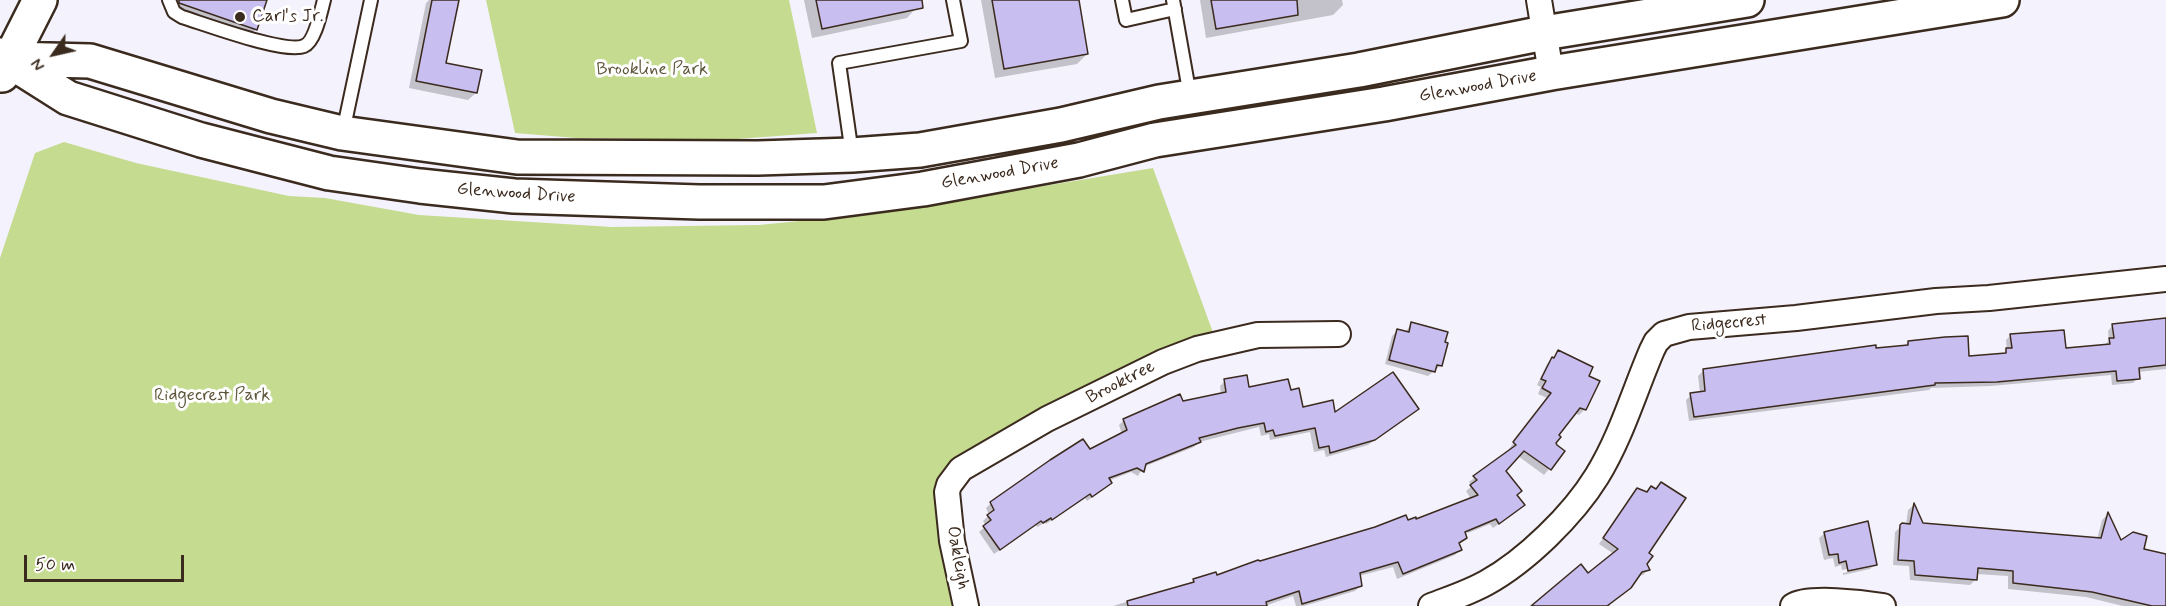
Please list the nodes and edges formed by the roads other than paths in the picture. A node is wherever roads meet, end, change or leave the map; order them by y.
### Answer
1 (40, 0) edge
2 (169, 0) edge
3 (324, 0) edge
4 (371, 0) edge
5 (953, 0) edge
6 (1122, 0) edge
7 (1539, 0) edge
8 (1746, 0) edge
9 (2002, 0) edge
10 (1174, 5) edge
11 (1544, 33) junction
12 (3, 65) edge
13 (1551, 73) junction
14 (1190, 97) junction
15 (342, 133) junction
16 (852, 156) junction
17 (2166, 279) edge
18 (1338, 334) dead end
19 (949, 509) joint
20 (966, 606) edge
21 (1431, 606) edge
22 (1793, 606) edge
23 (1883, 606) edge

1 - 12 main road
2 - 3 lane
4 - 15 lane
5 - 16 lane
6 - 10 lane
7 - 11 street
8 - 11 main road, Glenwood Drive
9 - 13 main road, Glenwood Drive
10 - 14 lane
11 - 13 street
11 - 14 main road, Glenwood Drive
12 - 13 main road, Glenwood Drive
12 - 15 main road, Glenwood Drive
14 - 16 main road, Glenwood Drive
15 - 16 main road, Glenwood Drive
17 - 21 street, Ridgecrest
18 - 19 street, Brooktree
19 - 20 street, Oakleigh
22 - 23 street

